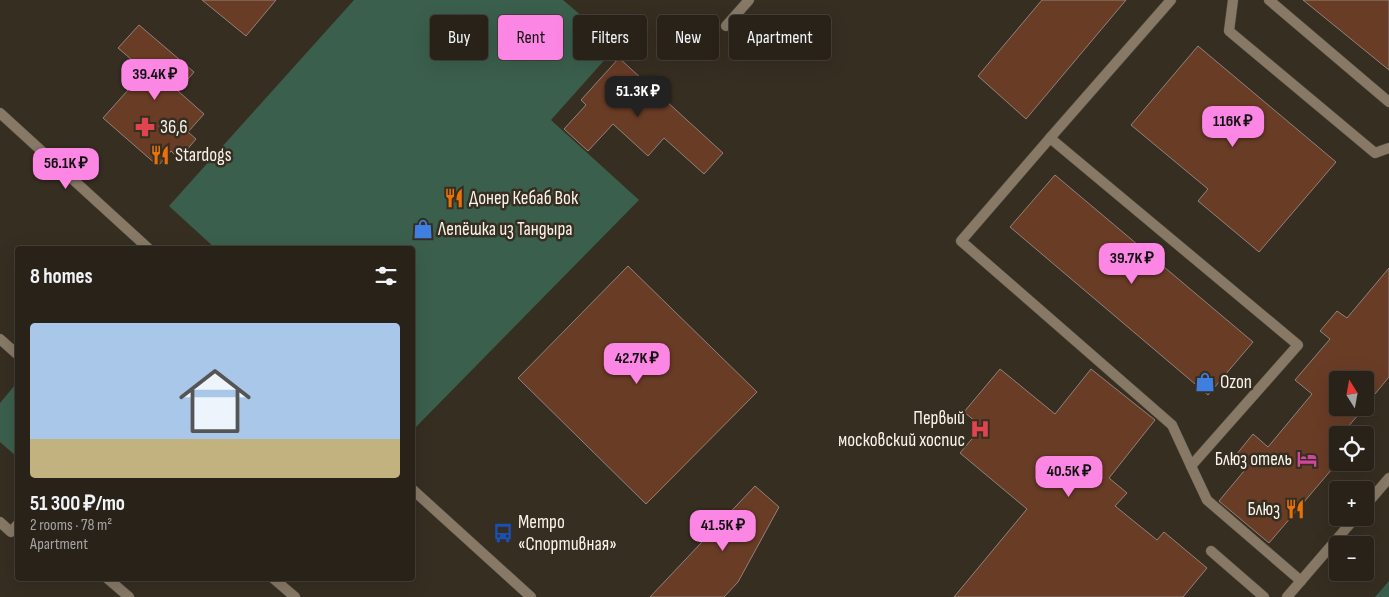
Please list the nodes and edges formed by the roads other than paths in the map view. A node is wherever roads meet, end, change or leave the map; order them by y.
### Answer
1 (749, 0) edge
2 (1171, 0) edge
3 (1233, 0) edge
4 (1269, 0) edge
5 (726, 26) dead end
6 (1389, 102) edge
7 (0, 113) edge
8 (1050, 138) junction
9 (1389, 148) edge
10 (146, 246) edge
11 (0, 339) edge
12 (15, 352) edge
13 (1191, 466) junction
14 (1389, 478) edge
15 (415, 492) edge
16 (1374, 496) edge
17 (0, 522) edge
18 (1349, 526) edge
19 (15, 527) edge
20 (1211, 551) dead end
21 (110, 581) edge
22 (276, 581) edge
23 (1301, 581) junction
24 (129, 597) edge
25 (295, 597) edge
26 (531, 597) edge
27 (1264, 597) edge
28 (1287, 597) edge

1 - 5 street
2 - 8 street
3 - 9 street
4 - 6 street
7 - 10 street
8 - 13 street
8 - 13 street
11 - 12 street
13 - 23 street
14 - 16 street
15 - 26 street
17 - 19 street
18 - 23 street
20 - 27 street
21 - 24 street
22 - 25 street
23 - 28 street

